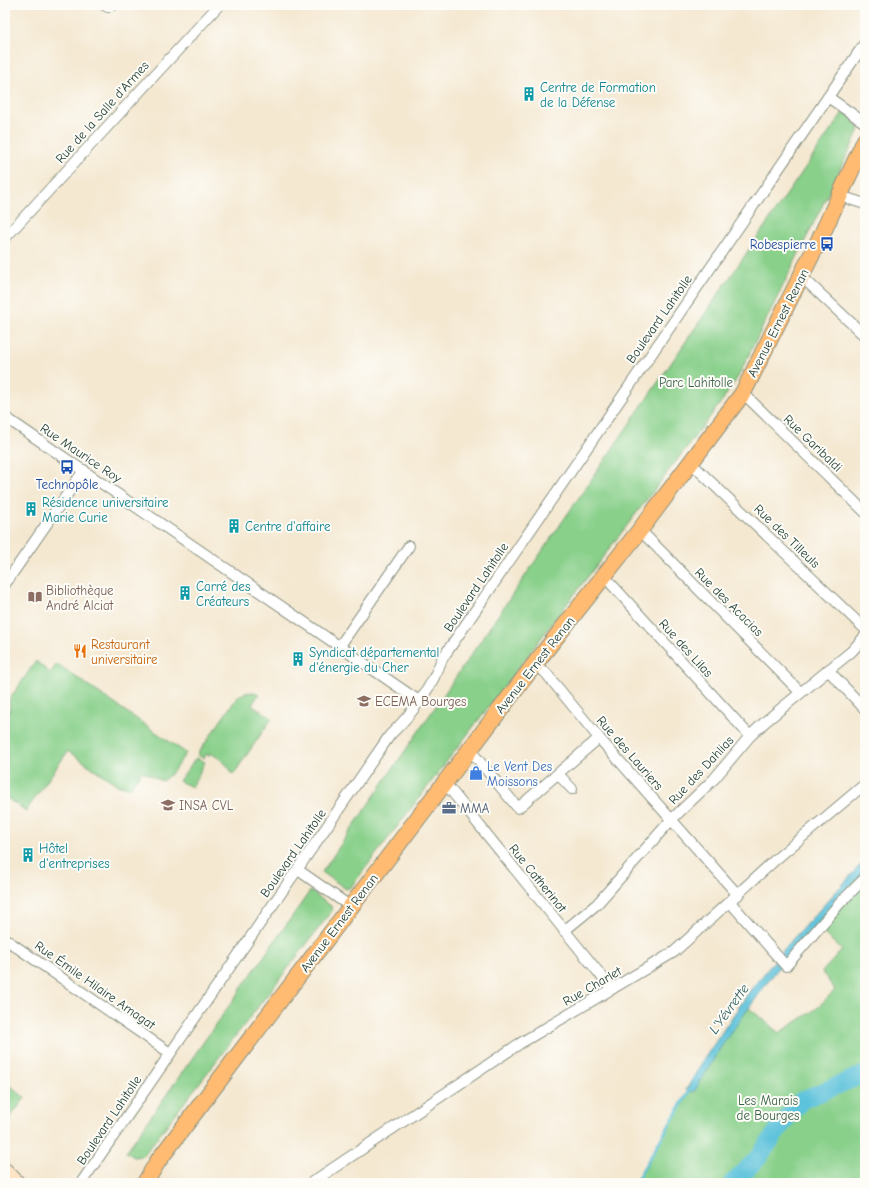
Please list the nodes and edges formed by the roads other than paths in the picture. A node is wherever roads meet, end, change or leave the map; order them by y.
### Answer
1 (218, 5) edge
2 (865, 43) edge
3 (828, 97) junction
4 (865, 123) edge
5 (865, 140) edge
6 (840, 196) junction
7 (865, 204) edge
8 (5, 238) edge
9 (802, 276) junction
10 (865, 336) edge
11 (743, 393) junction
12 (5, 417) edge
13 (691, 462) junction
14 (84, 470) junction
15 (865, 512) edge
16 (640, 530) junction
17 (409, 546) dead end
18 (604, 576) junction
19 (5, 584) edge
20 (865, 629) edge
21 (865, 636) edge
22 (339, 647) junction
23 (534, 665) junction
24 (828, 670) junction
25 (800, 692) junction
26 (420, 701) junction
27 (865, 709) edge
28 (750, 736) junction
29 (599, 738) junction
30 (470, 750) junction
31 (558, 774) junction
32 (445, 783) junction
33 (865, 784) edge
34 (572, 790) dead end
35 (671, 820) junction
36 (298, 870) junction
37 (865, 878) edge
38 (738, 895) junction
39 (730, 902) junction
40 (351, 907) junction
41 (564, 931) junction
42 (5, 939) edge
43 (612, 989) junction
44 (170, 1053) junction
45 (158, 1160) junction
46 (5, 1170) edge
47 (18, 1183) edge
48 (81, 1183) edge
49 (134, 1183) edge
50 (146, 1183) edge
51 (311, 1183) edge

1 - 8 street, Rue de la Salle d'Armes
2 - 3 street, Boulevard Lahitolle
3 - 4 street
3 - 26 street, Boulevard Lahitolle
5 - 6 main road, Avenue Ernest Renan
6 - 7 street
6 - 9 main road, Avenue Ernest Renan
9 - 10 street
9 - 11 main road, Avenue Ernest Renan
11 - 13 main road, Avenue Ernest Renan
11 - 15 street, Rue Garibaldi
12 - 14 street, Rue Maurice Roy
13 - 16 main road, Avenue Ernest Renan
13 - 20 street, Rue des Tilleuls
14 - 19 street
14 - 22 street, Rue Maurice Roy
16 - 18 main road, Avenue Ernest Renan
16 - 25 street, Rue des Acacias
17 - 22 street
18 - 23 main road, Avenue Ernest Renan
18 - 28 street, Rue des Lilas
21 - 24 street, Rue des Dahlias
22 - 26 street, Rue Maurice Roy
23 - 29 street, Rue des Lauriers
23 - 30 main road, Avenue Ernest Renan
24 - 25 street, Rue des Dahlias
24 - 27 street
25 - 28 street, Rue des Dahlias
26 - 36 street, Boulevard Lahitolle
28 - 35 street, Rue des Dahlias
29 - 31 street
29 - 35 street, Rue des Lauriers
30 - 31 street
30 - 32 main road, Avenue Ernest Renan
31 - 34 street
32 - 40 main road, Avenue Ernest Renan
32 - 41 street, Rue Catherinot
33 - 38 street, Rue Charlet
35 - 38 street, Rue des Lauriers
35 - 41 street, Rue des Dahlias
36 - 40 street
36 - 44 street, Boulevard Lahitolle
37 - 39 street
38 - 39 street, Rue Charlet
39 - 43 street, Rue Charlet
40 - 45 main road, Avenue Ernest Renan
41 - 43 street, Rue Catherinot
42 - 44 street, Rue Émile Hilaire Amagat
43 - 51 street, Rue Charlet
44 - 48 street, Boulevard Lahitolle
45 - 49 main road, Avenue Ernest Renan
45 - 50 main road, Avenue Ernest Renan
46 - 47 main road

